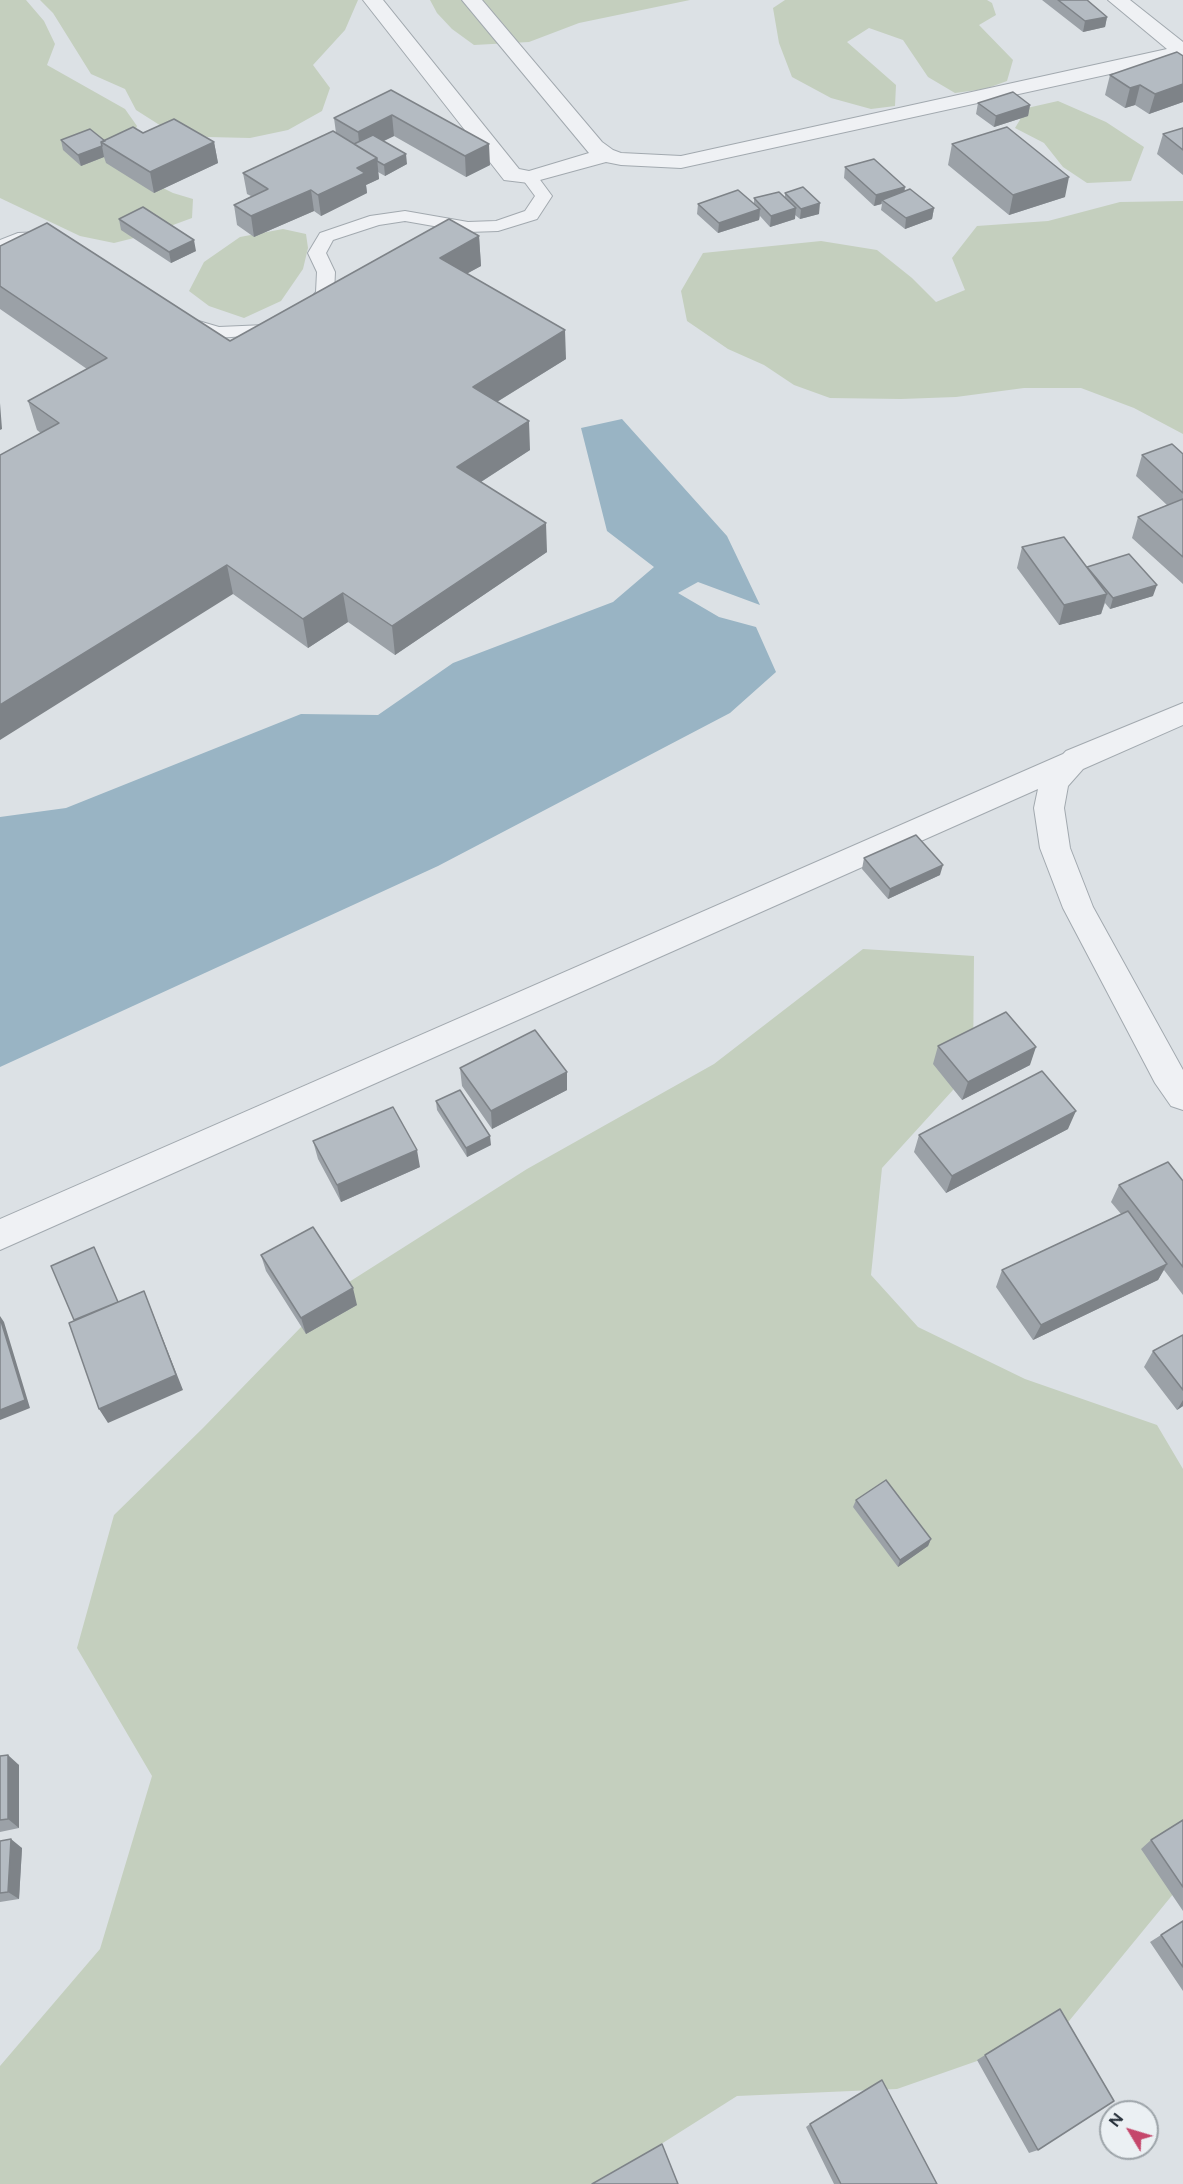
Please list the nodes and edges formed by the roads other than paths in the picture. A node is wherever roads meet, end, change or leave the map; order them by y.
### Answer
1 (373, 0) edge
2 (472, 0) edge
3 (1118, 0) edge
4 (1183, 52) edge
5 (605, 155) junction
6 (529, 177) junction
7 (59, 243) edge
8 (0, 246) edge
9 (166, 312) edge
10 (1183, 713) edge
11 (1076, 758) junction
12 (1183, 1096) edge
13 (0, 1235) edge

1 - 6 street
2 - 5 street
3 - 4 street
4 - 5 street
5 - 6 street
6 - 9 lane
7 - 8 lane
10 - 11 street
11 - 12 street
11 - 13 street

